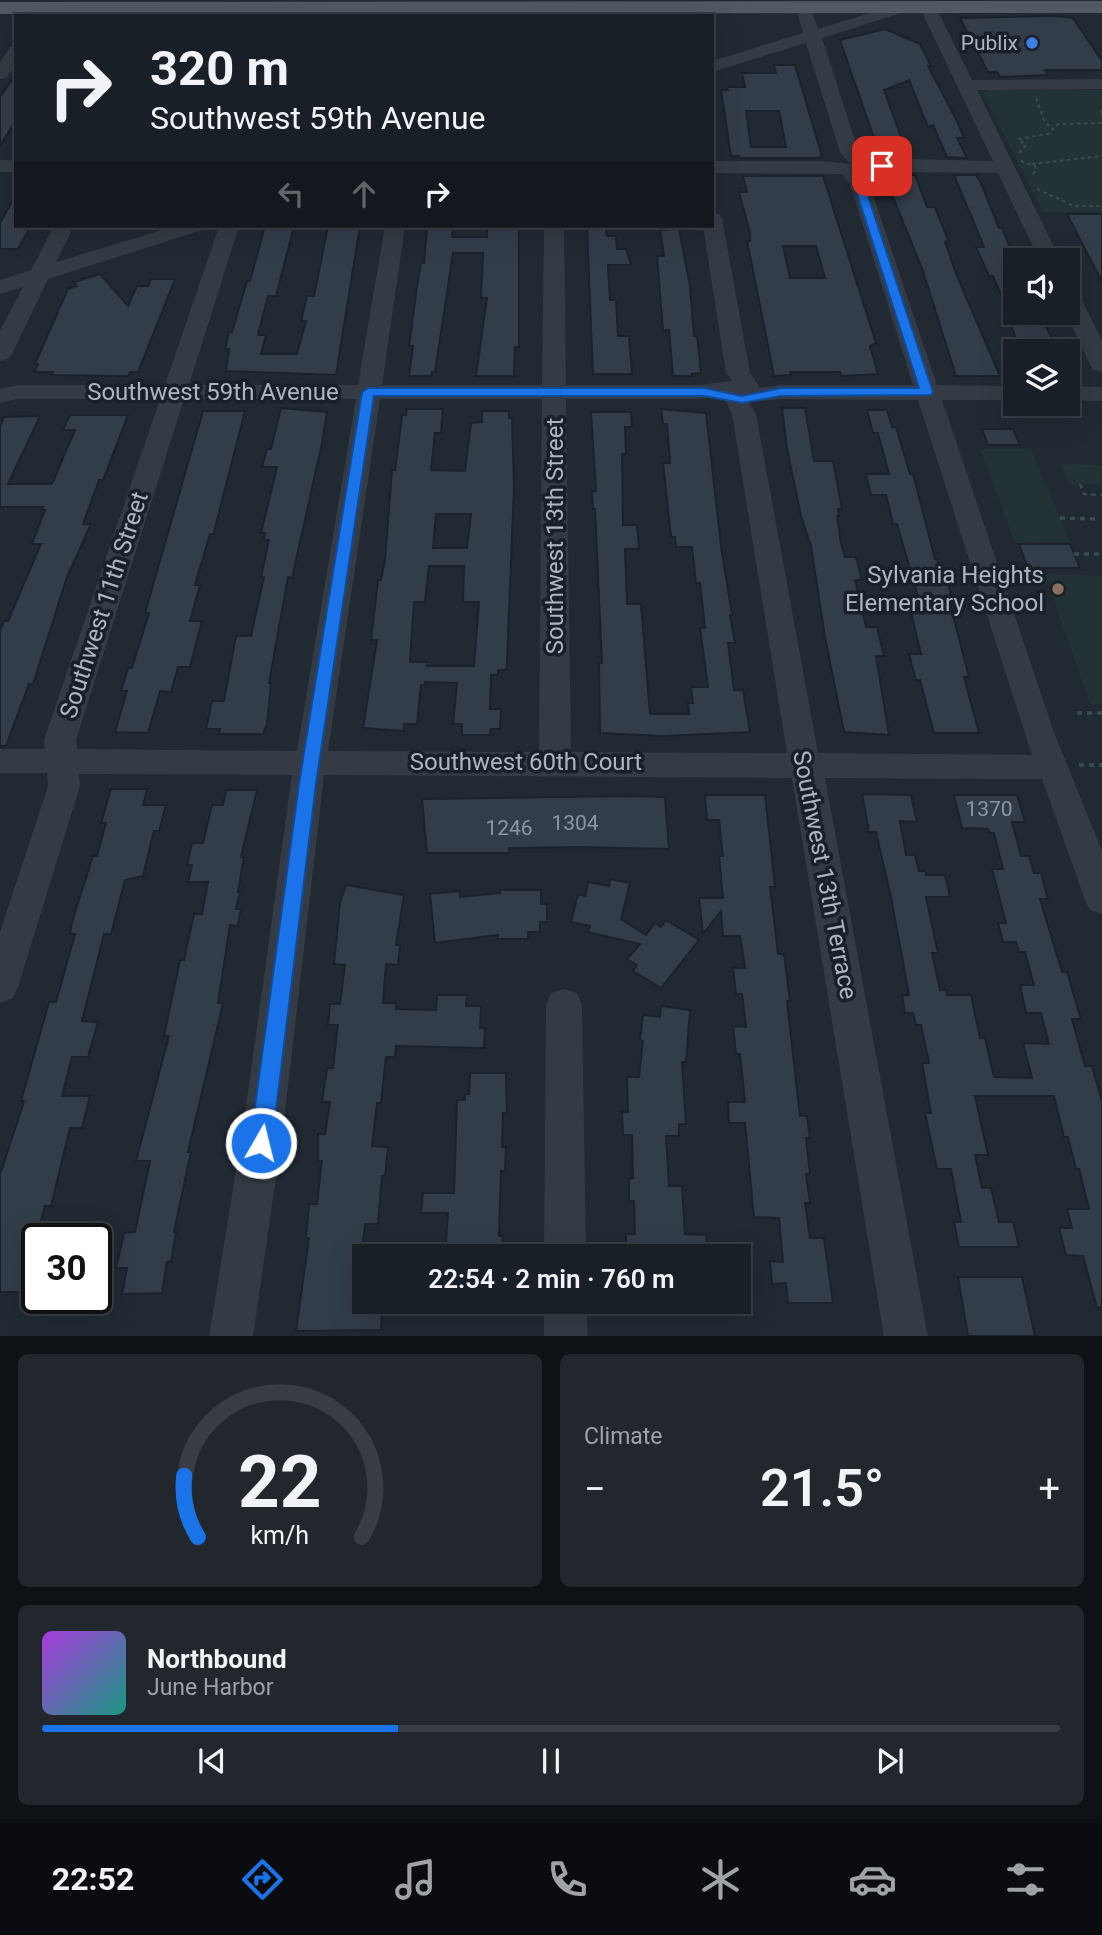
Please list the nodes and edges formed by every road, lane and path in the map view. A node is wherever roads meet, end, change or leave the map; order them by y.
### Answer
1 (1026, 4) edge
2 (0, 8) edge
3 (647, 8) edge
4 (902, 8) junction
5 (929, 8) junction
6 (803, 9) junction
7 (1100, 10) edge
8 (41, 12) edge
9 (171, 12) edge
10 (286, 12) edge
11 (430, 12) edge
12 (555, 12) edge
13 (586, 12) edge
14 (680, 12) edge
15 (813, 42) junction
16 (14, 54) edge
17 (717, 63) edge
18 (0, 74) edge
19 (1027, 82) junction
20 (1102, 84) edge
21 (965, 85) junction
22 (1102, 123) edge
23 (1053, 128) junction
24 (1102, 156) edge
25 (1012, 161) junction
26 (1032, 164) junction
27 (854, 166) junction
28 (714, 167) edge
29 (1029, 180) dead end
30 (1030, 185) dead end
31 (1102, 206) edge
32 (63, 228) edge
33 (188, 228) edge
34 (228, 228) edge
35 (395, 228) edge
36 (554, 228) edge
37 (714, 228) edge
38 (1046, 248) edge
39 (41, 273) junction
40 (0, 287) edge
41 (1080, 319) edge
42 (0, 354) edge
43 (1102, 365) edge
44 (6, 392) edge
45 (175, 392) junction
46 (368, 392) junction
47 (555, 392) junction
48 (741, 392) junction
49 (927, 392) junction
50 (1003, 393) edge
51 (1080, 393) edge
52 (1102, 394) edge
53 (1080, 484) dead end
54 (1102, 495) edge
55 (1060, 518) dead end
56 (1095, 519) dead end
57 (1074, 554) dead end
58 (1102, 554) edge
59 (1077, 713) dead end
60 (1102, 713) edge
61 (0, 761) edge
62 (61, 762) junction
63 (311, 762) junction
64 (555, 762) junction
65 (806, 764) junction
66 (1102, 765) edge
67 (1066, 766) junction
68 (1102, 900) edge
69 (0, 987) edge
70 (564, 1005) dead end
71 (565, 1244) edge
72 (565, 1314) edge
73 (231, 1336) edge
74 (566, 1336) edge
75 (906, 1336) edge

1 - 5 main road
1 - 7 main road
2 - 8 main road
3 - 13 main road
3 - 14 main road
4 - 5 main road
4 - 6 main road
4 - 15 street
5 - 21 street
6 - 14 main road
6 - 15 street
8 - 9 main road
9 - 10 main road
10 - 11 main road
11 - 12 main road
12 - 13 main road
15 - 17 street
15 - 27 street
16 - 18 street
19 - 20 street
19 - 20 street
19 - 21 street
19 - 23 path
21 - 25 street
22 - 23 path
23 - 25 path
24 - 26 path
25 - 26 path
25 - 27 street
25 - 38 street
26 - 29 path
27 - 28 street
27 - 49 street
30 - 31 path
32 - 39 street
33 - 39 street
34 - 45 street, Southwest 11th Street
35 - 46 street
36 - 47 street, Southwest 13th Street
37 - 48 street, Southwest 13th Terrace
39 - 40 street
39 - 42 street
41 - 43 street
44 - 45 street, Southwest 59th Avenue
45 - 46 street, Southwest 59th Avenue
45 - 62 street, Southwest 11th Street
46 - 47 street, Southwest 59th Avenue
46 - 63 street
47 - 48 street, Southwest 59th Avenue
47 - 64 street, Southwest 13th Street
48 - 49 street, Southwest 59th Avenue
48 - 65 street, Southwest 13th Terrace
49 - 50 street, Southwest 59th Avenue
49 - 67 street
51 - 52 street
53 - 54 path
55 - 56 path
57 - 58 path
59 - 60 path
61 - 62 street, Southwest 60th Court
62 - 63 street, Southwest 60th Court
62 - 69 street, Southwest 11th Street
63 - 64 street, Southwest 60th Court
63 - 73 street
64 - 65 street, Southwest 60th Court
65 - 67 street, Southwest 60th Court
65 - 75 street, Southwest 13th Terrace
66 - 67 path
67 - 68 street
70 - 71 street
72 - 74 street

